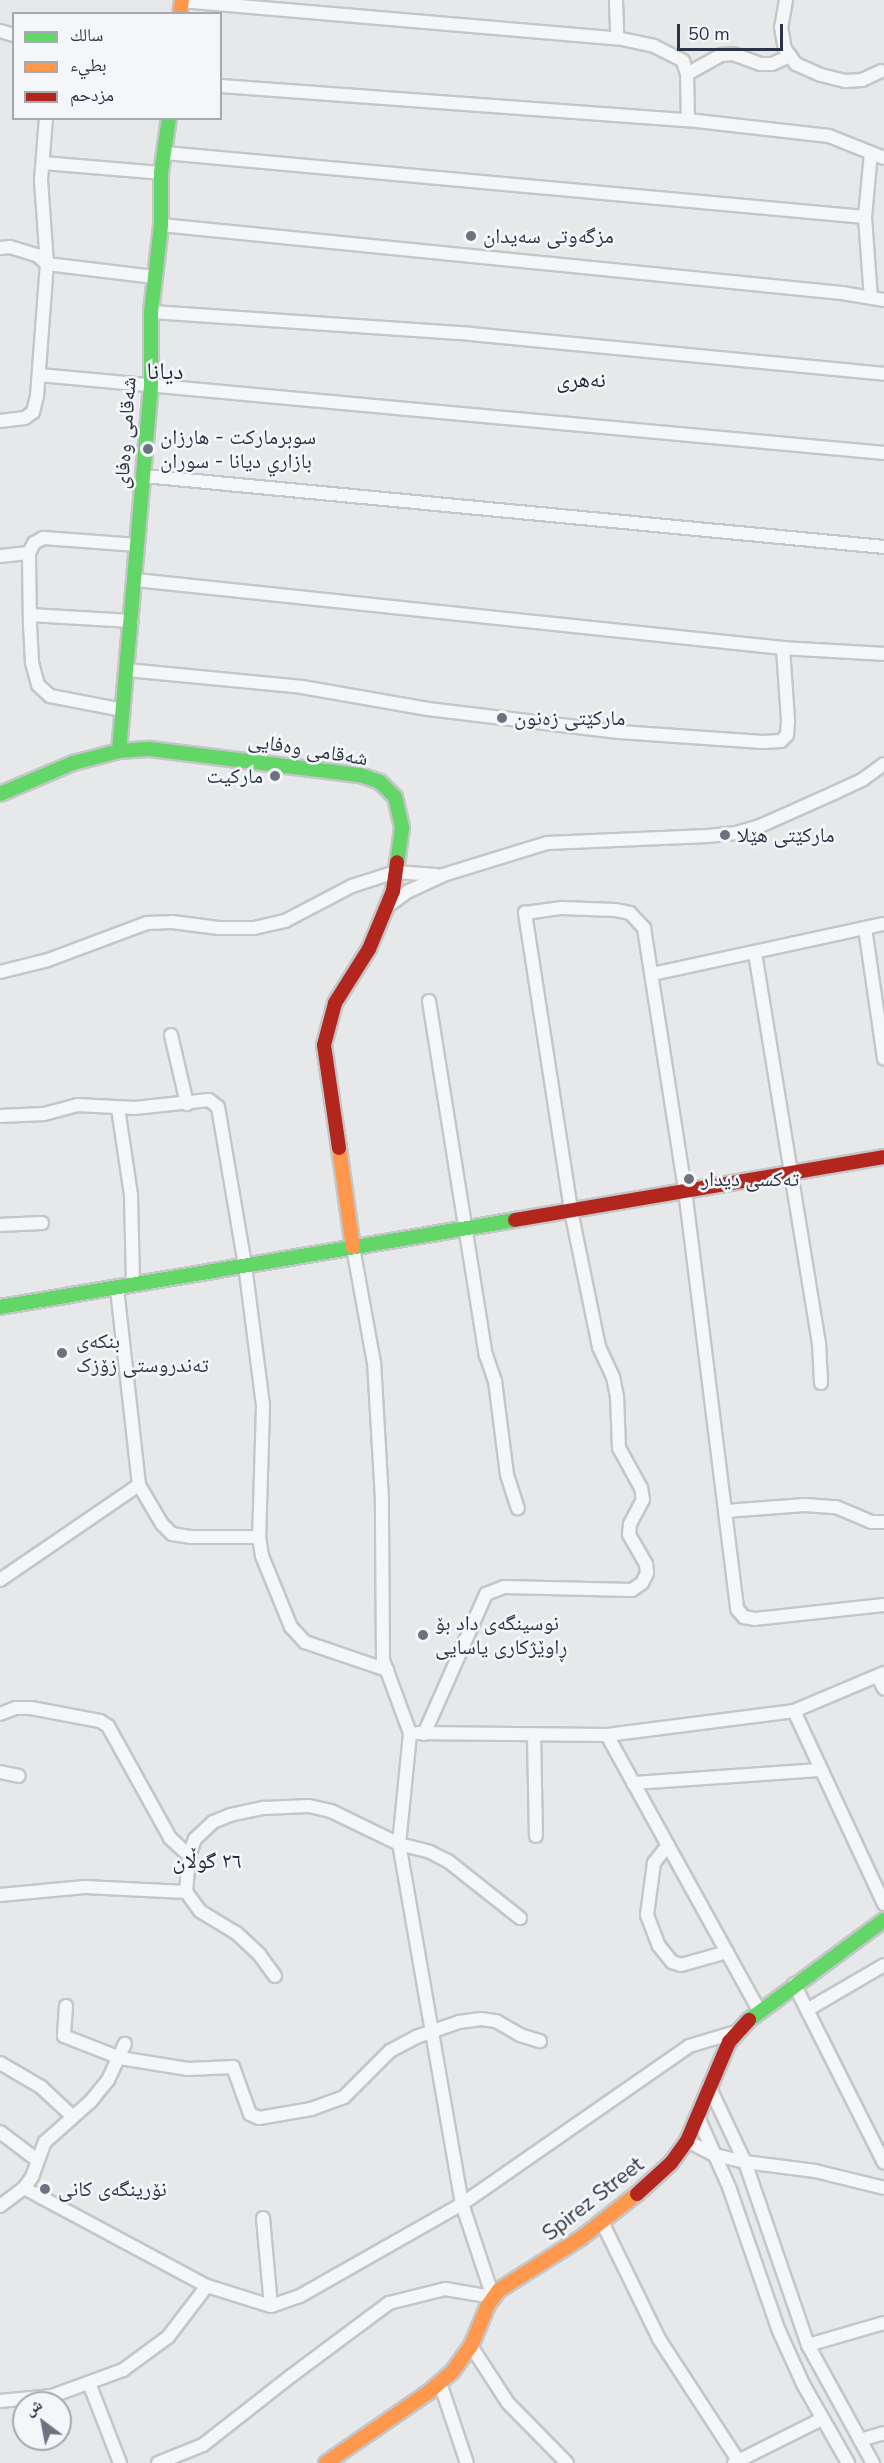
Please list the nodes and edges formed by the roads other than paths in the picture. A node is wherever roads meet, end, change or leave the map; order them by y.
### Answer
1 (616, 0) edge
2 (786, 0) edge
3 (181, 5) edge
4 (617, 38) junction
5 (790, 56) junction
6 (881, 71) dead end
7 (687, 74) junction
8 (222, 86) edge
9 (46, 120) edge
10 (169, 120) edge
11 (688, 120) junction
12 (165, 153) junction
13 (871, 153) junction
14 (884, 158) edge
15 (43, 163) junction
16 (161, 173) junction
17 (865, 217) junction
18 (161, 225) junction
19 (0, 248) edge
20 (47, 264) junction
21 (154, 277) junction
22 (878, 299) edge
23 (151, 312) junction
24 (884, 374) edge
25 (39, 375) junction
26 (151, 386) junction
27 (0, 421) edge
28 (884, 453) edge
29 (144, 476) junction
30 (138, 545) junction
31 (884, 547) edge
32 (29, 553) junction
33 (0, 556) edge
34 (136, 580) junction
35 (30, 615) junction
36 (132, 621) junction
37 (783, 648) junction
38 (884, 654) edge
39 (128, 670) junction
40 (123, 710) junction
41 (119, 751) junction
42 (884, 764) edge
43 (0, 794) edge
44 (395, 872) junction
45 (443, 874) junction
46 (388, 906) junction
47 (884, 924) edge
48 (865, 928) junction
49 (755, 953) junction
50 (0, 972) edge
51 (652, 974) junction
52 (429, 1001) dead end
53 (171, 1035) dead end
54 (884, 1059) edge
55 (187, 1104) junction
56 (118, 1108) junction
57 (0, 1116) edge
58 (884, 1157) edge
59 (791, 1172) junction
60 (685, 1190) junction
61 (571, 1210) junction
62 (42, 1223) dead end
63 (0, 1225) edge
64 (465, 1228) junction
65 (352, 1247) junction
66 (245, 1265) junction
67 (132, 1285) junction
68 (117, 1288) junction
69 (0, 1307) edge
70 (821, 1383) dead end
71 (139, 1485) junction
72 (518, 1508) dead end
73 (726, 1511) junction
74 (884, 1522) edge
75 (259, 1537) junction
76 (0, 1580) edge
77 (884, 1605) edge
78 (387, 1670) junction
79 (881, 1675) edge
80 (884, 1689) edge
81 (794, 1711) junction
82 (0, 1714) edge
83 (410, 1733) junction
84 (424, 1734) junction
85 (534, 1734) junction
86 (607, 1735) junction
87 (821, 1770) junction
88 (0, 1772) edge
89 (19, 1776) dead end
90 (633, 1783) junction
91 (536, 1836) dead end
92 (399, 1844) junction
93 (668, 1845) junction
94 (189, 1856) junction
95 (186, 1892) junction
96 (0, 1895) edge
97 (884, 1904) edge
98 (520, 1918) dead end
99 (884, 1920) edge
100 (727, 1952) junction
101 (884, 1965) edge
102 (275, 1976) dead end
103 (794, 1984) junction
104 (66, 2006) dead end
105 (759, 2010) junction
106 (807, 2010) junction
107 (432, 2031) junction
108 (736, 2032) junction
109 (540, 2041) dead end
110 (125, 2044) dead end
111 (120, 2058) junction
112 (0, 2063) edge
113 (709, 2086) junction
114 (72, 2116) junction
115 (698, 2117) junction
116 (0, 2132) edge
117 (687, 2141) junction
118 (715, 2155) junction
119 (37, 2160) junction
120 (745, 2162) junction
121 (884, 2163) edge
122 (24, 2188) junction
123 (884, 2188) edge
124 (462, 2204) junction
125 (0, 2206) edge
126 (263, 2218) dead end
127 (602, 2222) junction
128 (207, 2286) junction
129 (493, 2298) junction
130 (271, 2306) junction
131 (884, 2322) edge
132 (808, 2345) junction
133 (471, 2346) junction
134 (89, 2383) junction
135 (440, 2383) junction
136 (0, 2401) edge
137 (822, 2419) junction
138 (884, 2433) edge
139 (860, 2440) junction
140 (736, 2462) edge
141 (120, 2463) edge
142 (158, 2463) edge
143 (327, 2463) edge
144 (467, 2463) edge
145 (567, 2463) edge
146 (848, 2463) edge
147 (873, 2463) edge

1 - 4 street
2 - 5 street
3 - 4 street
4 - 7 street
5 - 6 street
5 - 7 street
7 - 11 street
8 - 11 street
9 - 15 street
10 - 12 street, شەقامی وەفای
11 - 13 street
12 - 16 street, شەقامی وەفای
12 - 17 street
13 - 14 street
13 - 17 street
15 - 16 street
15 - 20 street
16 - 18 street, شەقامی وەفای
17 - 22 street
18 - 21 street, شەقامی وەفای
18 - 22 street
19 - 20 street
20 - 21 street
20 - 25 street
21 - 23 street, شەقامی وەفای
23 - 24 street
23 - 26 street, شەقامی وەفای
25 - 26 street
25 - 27 street
26 - 28 street
26 - 29 street, شەقامی وەفای
29 - 30 street, شەقامی وەفای
29 - 31 street
30 - 32 street
30 - 34 street, شەقامی وەفای
32 - 33 street
32 - 35 street
34 - 36 street, شەقامی وەفای
34 - 37 street
35 - 36 street
35 - 40 street
36 - 39 street, شەقامی وەفای
37 - 38 street
37 - 39 street
39 - 40 street, شەقامی وەفای
40 - 41 street, شەقامی وەفای
41 - 43 street, شەقامی وەفایی
41 - 44 street, شەقامی وەفایی
42 - 45 street
44 - 45 street
44 - 46 street, شەقامی وەفایی
44 - 50 street
45 - 46 street
46 - 65 street, شەقامی وەفایی
47 - 48 street
48 - 49 street
48 - 54 street
49 - 51 street
49 - 59 street
51 - 60 street
51 - 61 street
52 - 64 street
53 - 55 street
55 - 56 street
55 - 66 street
56 - 57 street
56 - 67 street
58 - 59 street
59 - 60 street
59 - 70 street
60 - 61 street
60 - 73 street
61 - 64 street
61 - 84 street
62 - 63 street
64 - 65 street
64 - 72 street
65 - 66 street
65 - 78 street
66 - 67 street
66 - 75 street
67 - 68 street
68 - 69 street
68 - 71 street
71 - 75 street
71 - 76 street
73 - 74 street
73 - 77 street
75 - 78 street
78 - 83 street
79 - 80 street
79 - 81 street
81 - 86 street
81 - 87 street
82 - 94 street
83 - 84 street
83 - 92 street
84 - 85 street
85 - 86 street
85 - 91 street
86 - 90 street
87 - 90 street
87 - 97 street
88 - 89 street
90 - 93 street
92 - 94 street
92 - 98 street
92 - 107 street
93 - 100 street
93 - 100 street
94 - 95 street
95 - 96 street
95 - 102 street
99 - 103 street, Spirez Street
100 - 105 street
101 - 106 street
103 - 105 street, Spirez Street
103 - 106 street
104 - 111 street
105 - 108 street, Spirez Street
106 - 121 street
107 - 109 street
107 - 111 street
107 - 124 street
108 - 113 street, Spirez Street
108 - 124 street
110 - 111 street
111 - 114 street
112 - 114 street
113 - 115 street, Spirez Street
113 - 120 street
114 - 119 street
115 - 117 street, Spirez Street
115 - 118 street
116 - 119 street
117 - 118 street
117 - 127 street, Spirez Street
118 - 120 street
118 - 137 street
119 - 122 street
120 - 123 street
120 - 132 street
122 - 125 street
122 - 128 street
124 - 129 street
124 - 130 street
126 - 130 street
127 - 129 street, Spirez Street
127 - 140 street
128 - 130 street
128 - 134 street
129 - 133 street, Spirez Street
129 - 142 street
131 - 132 street
132 - 139 street
133 - 135 street, Spirez Street
133 - 145 street
134 - 136 street
134 - 141 street
135 - 143 street, Spirez Street
135 - 144 street
137 - 140 street
137 - 146 street
138 - 139 street
139 - 147 street

